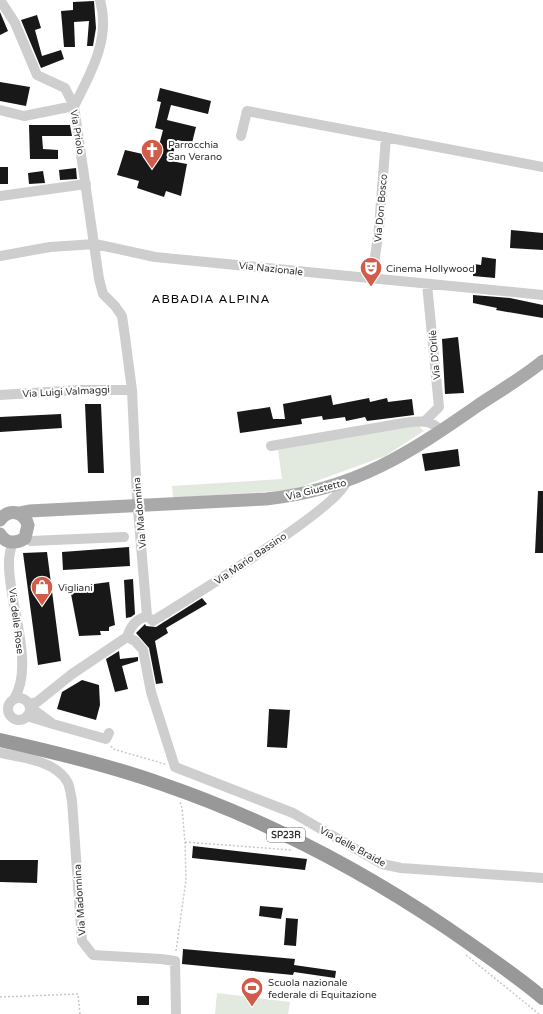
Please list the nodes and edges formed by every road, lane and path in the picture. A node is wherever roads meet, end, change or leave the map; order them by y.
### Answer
1 (0, 0) edge
2 (100, 0) edge
3 (74, 106) junction
4 (0, 110) edge
5 (241, 136) dead end
6 (386, 137) junction
7 (543, 166) edge
8 (86, 184) junction
9 (0, 196) edge
10 (95, 244) junction
11 (0, 256) edge
12 (372, 279) junction
13 (427, 284) junction
14 (543, 296) edge
15 (543, 361) edge
16 (132, 390) junction
17 (0, 395) edge
18 (426, 421) junction
19 (441, 432) junction
20 (271, 446) dead end
21 (346, 482) junction
22 (138, 507) junction
23 (55, 511) junction
24 (7, 515) edge
25 (27, 531) junction
26 (0, 534) edge
27 (124, 537) dead end
28 (12, 542) junction
29 (147, 616) junction
30 (127, 637) junction
31 (22, 656) junction
32 (12, 700) junction
33 (0, 704) edge
34 (28, 707) junction
35 (0, 733) edge
36 (107, 736) joint
37 (0, 740) edge
38 (0, 753) edge
39 (175, 767) junction
40 (179, 799) dead end
41 (185, 842) junction
42 (296, 851) dead end
43 (543, 878) edge
44 (462, 953) dead end
45 (174, 961) junction
46 (542, 995) edge
47 (0, 997) edge
48 (80, 1014) edge
49 (176, 1014) edge
50 (539, 1014) edge

1 - 3 street, Via Priolo
2 - 3 street
3 - 4 street
3 - 8 street, Via Priolo
5 - 6 street
6 - 7 street
6 - 12 street, Via Don Bosco
8 - 9 street
8 - 10 street, Via Priolo
10 - 11 street, Via Nazionale
10 - 12 street, Via Nazionale
10 - 16 street, Via Madonnina
12 - 13 street, Via Nazionale
13 - 14 street, Via Nazionale
13 - 18 street, Via D'Orliè
15 - 19 main road, Via Giustetto
16 - 17 street, Via Luigi Valmaggi
16 - 22 street, Via Madonnina
18 - 19 street
18 - 20 street
19 - 21 main road, Via Giustetto
21 - 22 main road, Via Giustetto
21 - 29 street, Via Mario Bassino
22 - 23 main road, Via Giustetto
22 - 29 street, Via Madonnina
23 - 24 main road, Via Giustetto
23 - 25 main road, Via Giustetto
24 - 25 main road
25 - 27 street
25 - 28 main road, Via Giustetto
26 - 28 main road
28 - 31 street, Via delle Rose
29 - 30 street
30 - 34 street
30 - 39 street
31 - 32 street, Via delle Rose
31 - 34 street
32 - 33 street
32 - 34 street
32 - 34 street, Via delle Rose
34 - 36 street
35 - 46 highway, SP23R
36 - 39 path
37 - 46 highway, SP23R
38 - 45 street, Via Madonnina
39 - 43 street, Via delle Braide
40 - 41 path
41 - 42 path
41 - 45 path
44 - 50 path
45 - 49 street
47 - 48 path

